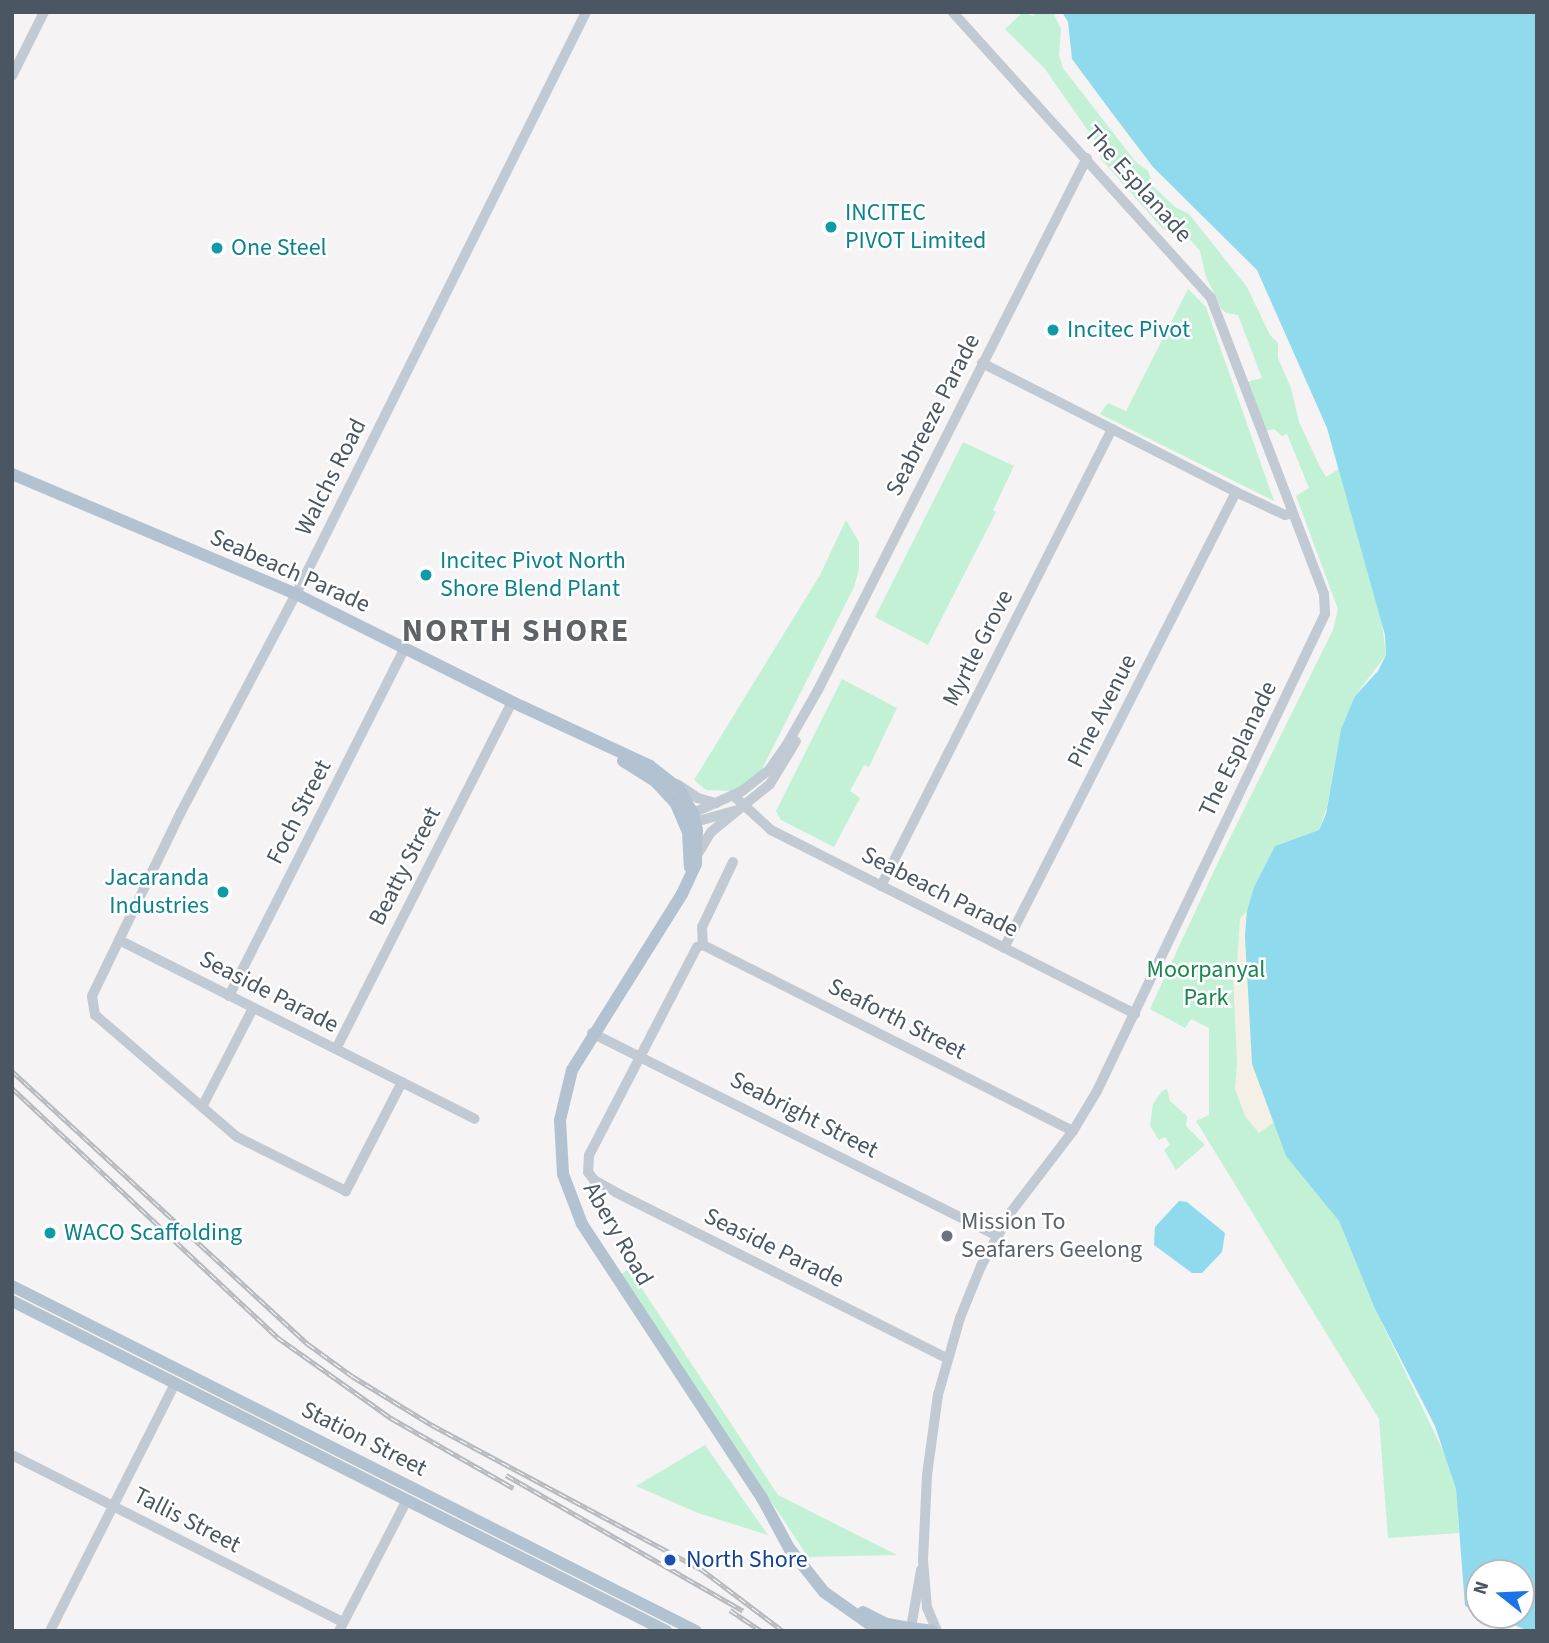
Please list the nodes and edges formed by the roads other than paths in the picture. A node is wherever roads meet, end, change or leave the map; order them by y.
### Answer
1 (44, 12) edge
2 (586, 12) edge
3 (953, 12) edge
4 (12, 76) edge
5 (1087, 158) junction
6 (982, 363) junction
7 (1112, 429) junction
8 (12, 474) edge
9 (1236, 492) junction
10 (1292, 513) junction
11 (296, 594) junction
12 (405, 648) junction
13 (818, 690) junction
14 (512, 702) junction
15 (584, 736) junction
16 (665, 776) junction
17 (735, 797) junction
18 (722, 802) junction
19 (744, 807) junction
20 (691, 818) junction
21 (699, 852) junction
22 (733, 862) dead end
23 (881, 886) junction
24 (682, 894) junction
25 (119, 940) junction
26 (703, 944) junction
27 (1004, 948) junction
28 (229, 996) junction
29 (253, 1008) junction
30 (1135, 1014) junction
31 (592, 1033) junction
32 (336, 1049) junction
33 (641, 1057) junction
34 (402, 1082) junction
35 (202, 1107) junction
36 (475, 1119) dead end
37 (1073, 1131) junction
38 (997, 1236) junction
39 (12, 1286) edge
40 (12, 1301) edge
41 (947, 1358) junction
42 (175, 1384) junction
43 (12, 1455) edge
44 (414, 1488) junction
45 (762, 1498) junction
46 (407, 1500) junction
47 (113, 1506) junction
48 (923, 1559) junction
49 (341, 1627) edge
50 (909, 1629) edge
51 (50, 1631) edge
52 (666, 1631) edge
53 (696, 1631) edge
54 (879, 1631) edge
55 (935, 1631) edge

1 - 4 street
2 - 11 street, Walchs Road
3 - 5 street, The Esplanade
5 - 6 street, Seabreeze Parade
5 - 10 street, The Esplanade
6 - 7 street
6 - 13 street, Seabreeze Parade
7 - 9 street
7 - 23 street, Myrtle Grove
8 - 11 main road, Seabeach Parade
9 - 10 street
9 - 27 street, Pine Avenue
10 - 30 street, The Esplanade
11 - 12 main road, Seabeach Parade
11 - 25 street, Walchs Road
12 - 14 main road, Seabeach Parade
12 - 28 street, Foch Street
13 - 17 street, Seabreeze Parade
13 - 19 street, Seabreeze Parade
14 - 15 main road, Seabeach Parade
14 - 32 street, Beatty Street
15 - 16 main road, Seabeach Parade
15 - 20 main road, Seabeach Parade
16 - 18 street
16 - 20 main road, Seabeach Parade
17 - 18 street, Seabreeze Parade
17 - 19 street, Seabeach Parade
18 - 20 street, Seabreeze Parade
19 - 20 street, Seabreeze Parade
19 - 21 street, Seabreeze Parade
19 - 23 street, Seabeach Parade
20 - 21 main road, Abery Road
20 - 24 main road, Seabeach Parade
21 - 24 main road, Abery Road
22 - 26 street
23 - 27 street, Seabeach Parade
24 - 31 main road, Abery Road
25 - 28 street, Seaside Parade
25 - 35 street, Walchs Road
26 - 33 street
26 - 37 street, Seaforth Street
27 - 30 street, Seabeach Parade
28 - 29 street, Seaside Parade
29 - 32 street, Seaside Parade
29 - 35 street
30 - 37 street, The Esplanade
31 - 33 street, Seabright Street
31 - 45 main road, Abery Road
32 - 34 street, Seaside Parade
33 - 38 street, Seabright Street
33 - 41 street, Seaside Parade
34 - 35 street
34 - 36 street, Seaside Parade
37 - 38 street, The Esplanade
38 - 41 street, The Esplanade
39 - 44 main road, Station Street
40 - 42 main road, Station Street
41 - 48 street, The Esplanade
42 - 46 main road, Station Street
42 - 47 street
43 - 47 street, Tallis Street
44 - 46 main road
44 - 53 main road, Station Street
45 - 50 main road, Abery Road
45 - 54 main road, Abery Road
46 - 49 street
46 - 52 main road, Station Street
47 - 49 street, Tallis Street
47 - 51 street
48 - 50 street, The Esplanade
48 - 55 street, The Esplanade
50 - 55 main road, Abery Road

